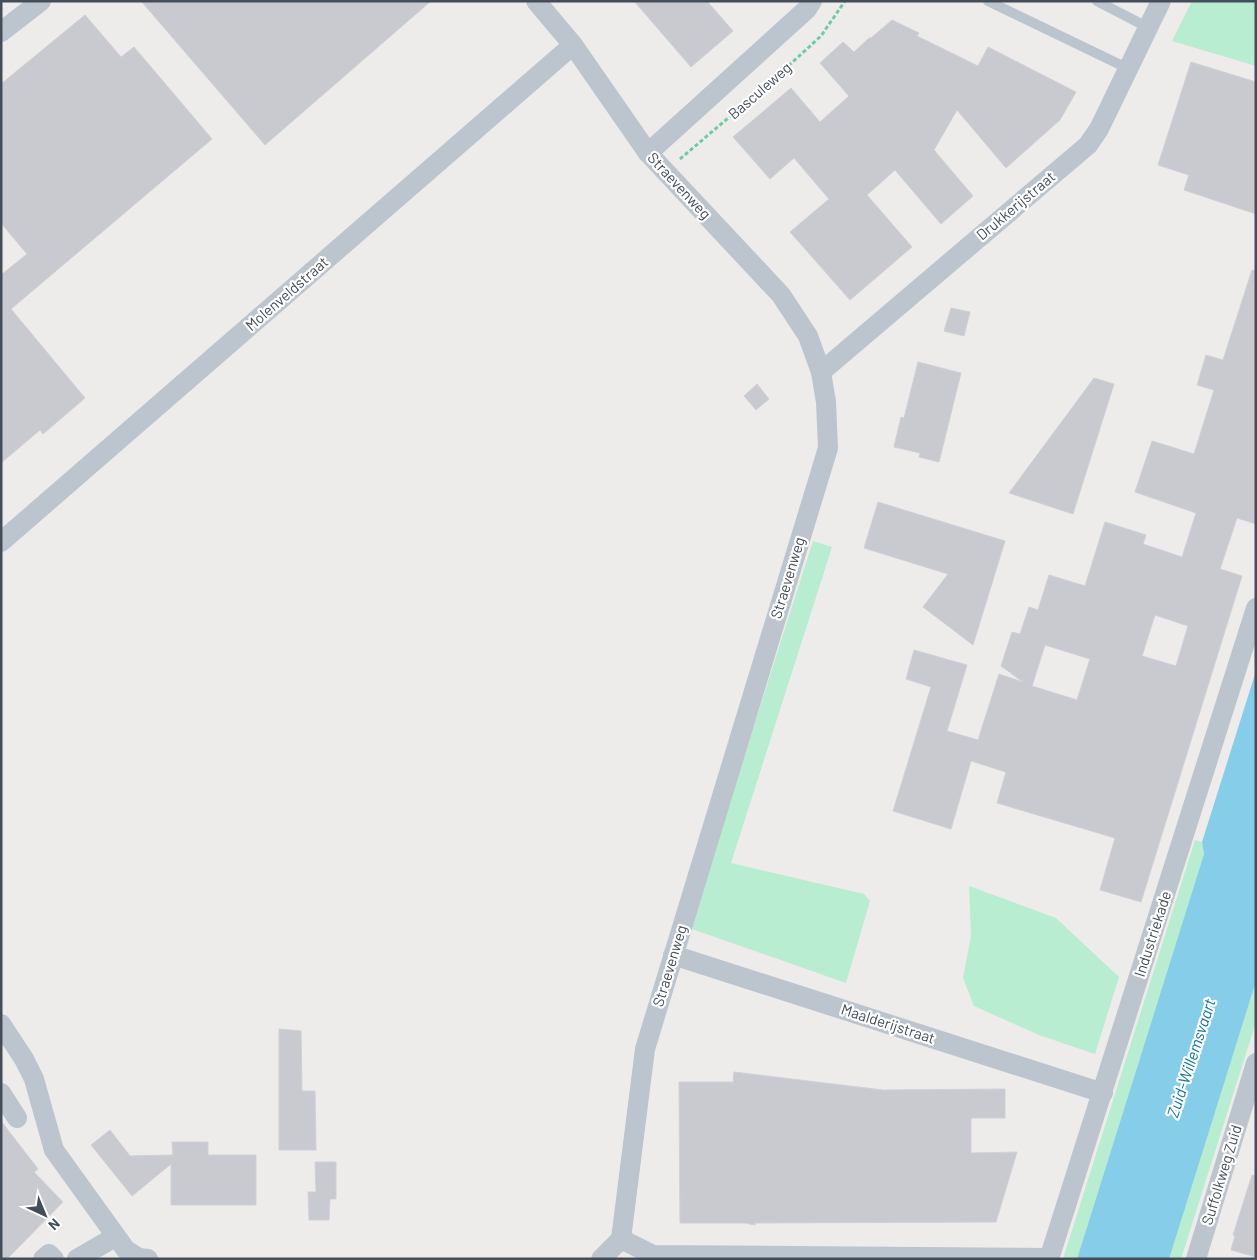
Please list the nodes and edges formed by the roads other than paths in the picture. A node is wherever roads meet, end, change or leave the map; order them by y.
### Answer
1 (41, 1) edge
2 (536, 1) edge
3 (812, 1) edge
4 (988, 1) edge
5 (1097, 1) edge
6 (1162, 1) edge
7 (1148, 28) junction
8 (1, 32) edge
9 (574, 45) junction
10 (1129, 69) junction
11 (648, 153) junction
12 (821, 372) junction
13 (1, 542) edge
14 (1256, 608) edge
15 (673, 955) junction
16 (1, 1024) edge
17 (1256, 1063) edge
18 (1, 1093) edge
19 (1103, 1093) junction
20 (1249, 1109) edge
21 (17, 1118) dead end
22 (115, 1237) junction
23 (621, 1239) junction
24 (1049, 1258) edge
25 (43, 1259) edge
26 (54, 1259) edge
27 (77, 1259) edge
28 (148, 1259) edge
29 (601, 1259) edge
30 (1196, 1259) edge

1 - 8 street
2 - 9 street, Straevenweg
3 - 11 street, Basculeweg
4 - 10 lane
5 - 7 lane
6 - 7 street, Drukkerijstraat
7 - 10 street, Drukkerijstraat
9 - 11 street, Straevenweg
9 - 13 street, Molenveldstraat
10 - 12 street, Drukkerijstraat
11 - 12 street, Straevenweg
12 - 15 street, Straevenweg
14 - 19 street, Industriekade
15 - 19 street, Maalderijstraat
15 - 23 street, Straevenweg
16 - 22 street
17 - 20 street, Suffolkweg Zuid
18 - 21 street
19 - 24 street, Industriekade
20 - 30 street, Suffolkweg Zuid
22 - 27 street
22 - 28 street
23 - 24 street
23 - 29 street
25 - 26 street

